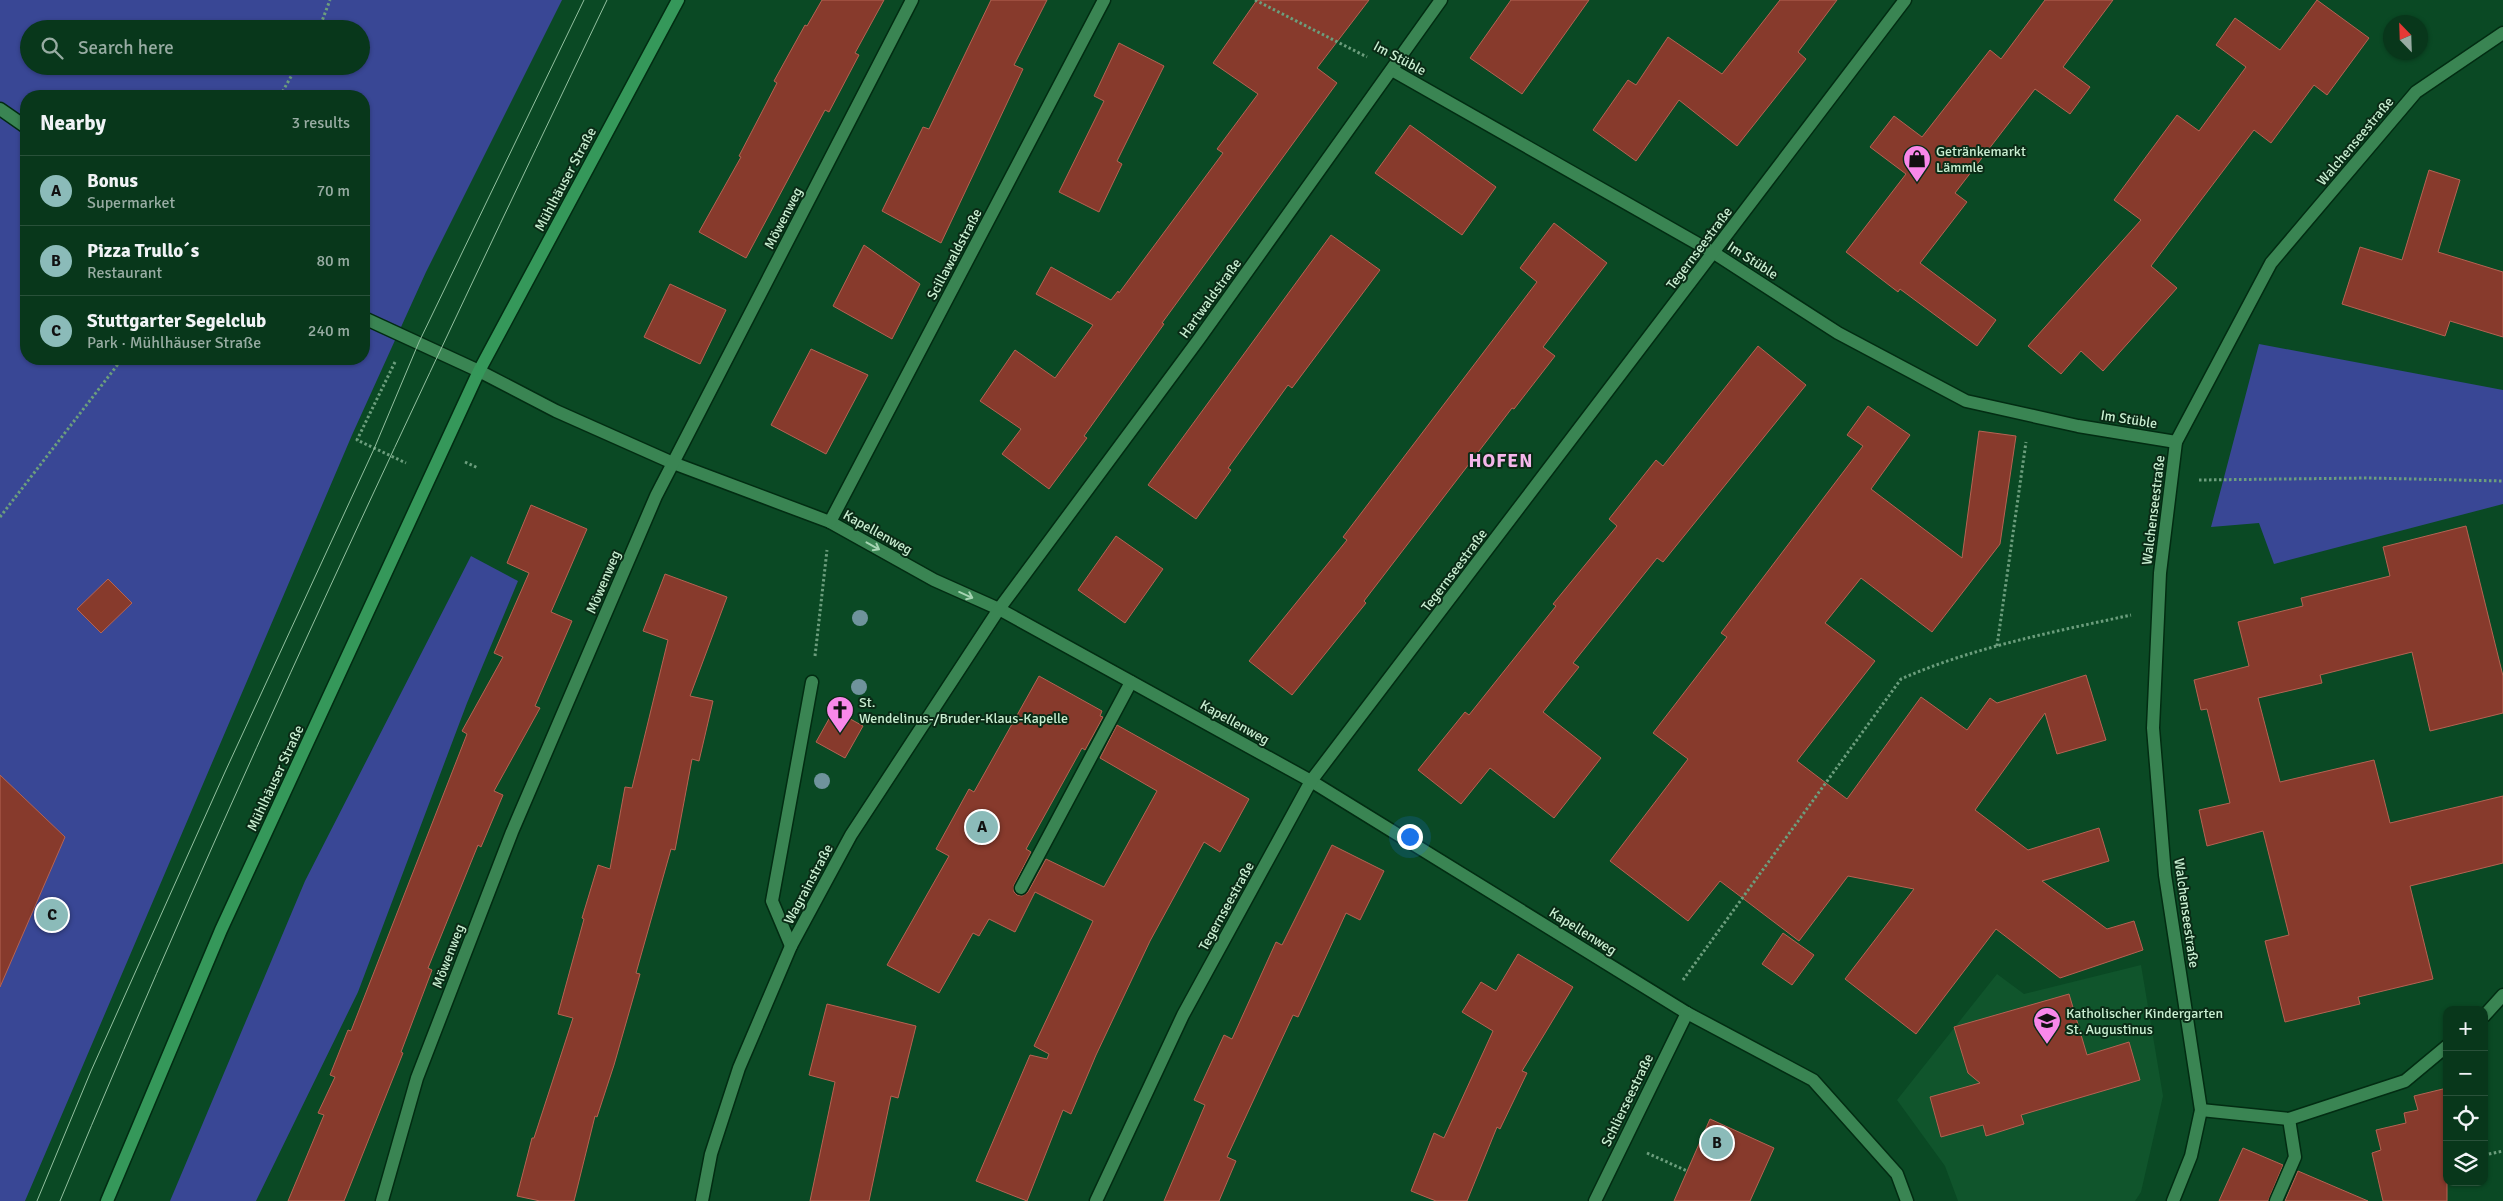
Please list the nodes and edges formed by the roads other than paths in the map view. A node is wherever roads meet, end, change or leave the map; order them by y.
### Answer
1 (678, 0) edge
2 (912, 0) edge
3 (1104, 0) edge
4 (1441, 0) edge
5 (1905, 0) edge
6 (2503, 33) edge
7 (1392, 70) junction
8 (0, 109) edge
9 (20, 123) edge
10 (1714, 253) junction
11 (370, 321) edge
12 (479, 371) junction
13 (2176, 442) junction
14 (674, 463) junction
15 (830, 522) junction
16 (999, 609) junction
17 (812, 682) road end
18 (1131, 682) junction
19 (1311, 781) junction
20 (1021, 888) dead end
21 (791, 946) junction
22 (2503, 996) edge
23 (2488, 1012) edge
24 (1687, 1013) junction
25 (2443, 1049) edge
26 (2201, 1110) junction
27 (2289, 1119) junction
28 (107, 1201) edge
29 (382, 1201) edge
30 (702, 1201) edge
31 (1096, 1201) edge
32 (1595, 1201) edge
33 (1907, 1201) edge
34 (2173, 1201) edge
35 (2276, 1201) edge

1 - 12 main road, Mühlhäuser Straße
2 - 14 street, Möwenweg
3 - 15 street, Scillawaldstraße
4 - 7 street, Hartwaldstraße
5 - 10 street, Tegernseestraße
6 - 13 street, Walchenseestraße
7 - 10 street, Im Stüble
7 - 16 street, Hartwaldstraße
8 - 9 street
10 - 13 street, Im Stüble
10 - 19 street, Tegernseestraße
11 - 12 street
12 - 14 street, Kapellenweg
12 - 28 main road, Mühlhäuser Straße
13 - 26 street, Walchenseestraße
14 - 15 street, Kapellenweg
14 - 29 street, Möwenweg
15 -> 16 street, Kapellenweg
16 - 18 street, Kapellenweg
16 - 21 street, Wagrainstraße
17 - 21 street
18 - 19 street, Kapellenweg
18 - 20 street
19 - 24 street, Kapellenweg
19 - 31 street, Tegernseestraße
21 - 30 street, Wagrainstraße
22 - 23 street
24 - 32 street, Schlierseestraße
24 - 33 street, Kapellenweg
25 - 27 street
26 - 27 street
26 - 34 street, Walchenseestraße
27 - 35 street

